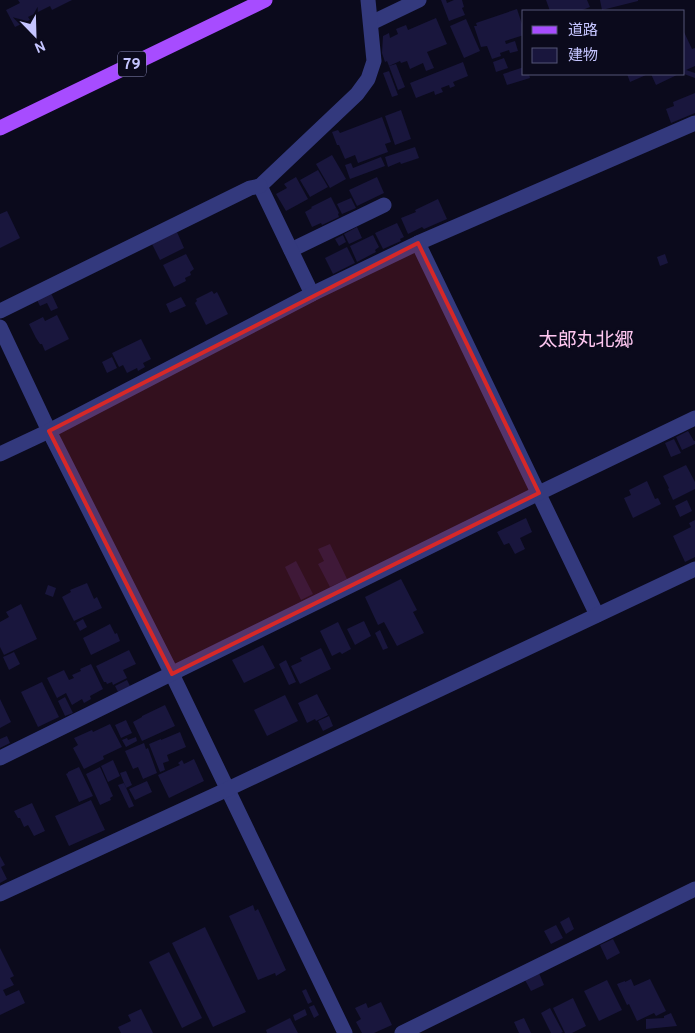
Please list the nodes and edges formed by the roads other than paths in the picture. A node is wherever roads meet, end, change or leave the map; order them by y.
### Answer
1 (265, 0) edge
2 (368, 0) edge
3 (419, 0) edge
4 (371, 23) junction
5 (695, 123) edge
6 (0, 128) edge
7 (260, 186) junction
8 (384, 205) dead end
9 (418, 243) junction
10 (291, 250) junction
11 (312, 294) junction
12 (0, 311) edge
13 (0, 327) edge
14 (695, 418) edge
15 (50, 431) junction
16 (0, 454) edge
17 (539, 493) junction
18 (695, 569) edge
19 (597, 615) junction
20 (172, 674) junction
21 (0, 758) edge
22 (228, 789) junction
23 (695, 889) edge
24 (0, 894) edge
25 (345, 1033) edge
26 (402, 1033) edge

1 - 6 main road, 79
2 - 4 street
3 - 4 street
4 - 7 street
5 - 9 street
7 - 10 street
7 - 12 street
8 - 10 street
9 - 11 street
9 - 17 street
10 - 11 street
11 - 15 street
13 - 15 street
14 - 17 street
15 - 16 street
15 - 20 street
17 - 19 street
17 - 20 street
18 - 19 street
19 - 22 street
20 - 21 street
20 - 22 street
22 - 24 street
22 - 25 street
23 - 26 street

